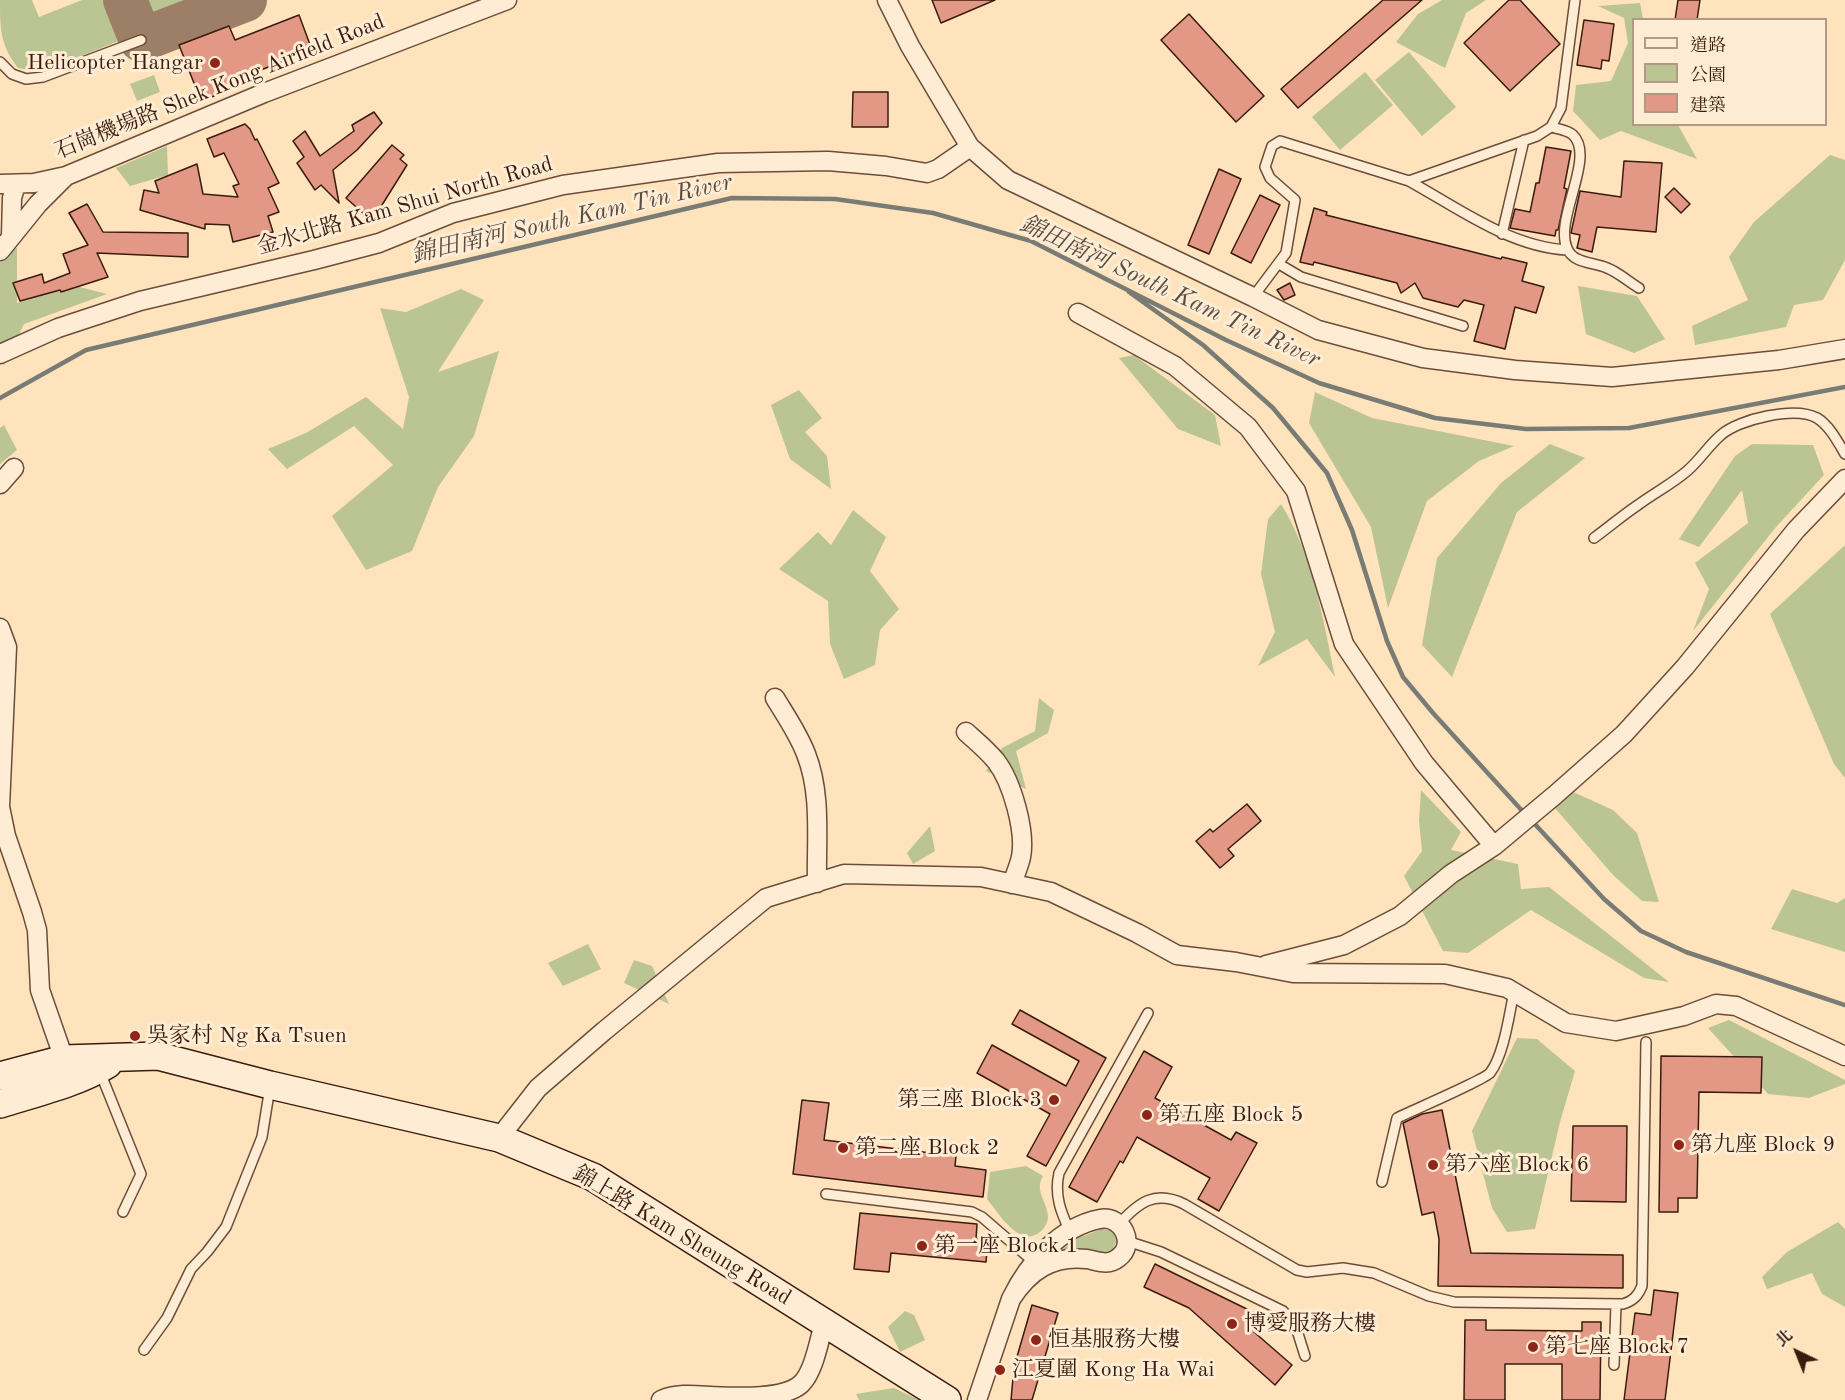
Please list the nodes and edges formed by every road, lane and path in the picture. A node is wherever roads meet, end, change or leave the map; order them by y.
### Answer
1 (507, 0) edge
2 (886, 0) edge
3 (1575, 0) edge
4 (141, 40) dead end
5 (0, 62) edge
6 (1551, 127) junction
7 (1524, 140) junction
8 (970, 147) junction
9 (66, 176) junction
10 (1409, 181) junction
11 (8, 184) edge
12 (1502, 234) junction
13 (6, 244) edge
14 (1567, 250) junction
15 (1279, 264) junction
16 (1639, 288) dead end
17 (1253, 297) junction
18 (1078, 313) dead end
19 (1463, 326) dead end
20 (1845, 349) edge
21 (0, 354) edge
22 (1845, 454) edge
23 (14, 468) dead end
24 (1845, 479) edge
25 (0, 484) edge
26 (1594, 538) dead end
27 (0, 628) edge
28 (775, 698) dead end
29 (966, 732) dead end
30 (1494, 846) junction
31 (817, 883) junction
32 (1012, 884) junction
33 (1262, 967) junction
34 (1514, 992) junction
35 (1148, 1013) dead end
36 (1646, 1042) dead end
37 (1845, 1056) edge
38 (64, 1059) junction
39 (108, 1064) junction
40 (0, 1076) edge
41 (270, 1085) junction
42 (0, 1104) edge
43 (499, 1138) junction
44 (1382, 1182) dead end
45 (826, 1194) dead end
46 (123, 1212) dead end
47 (1119, 1224) junction
48 (1070, 1232) junction
49 (1127, 1241) junction
50 (1034, 1262) junction
51 (1011, 1299) junction
52 (1616, 1304) junction
53 (824, 1324) junction
54 (144, 1350) dead end
55 (1305, 1356) dead end
56 (1614, 1365) dead end
57 (661, 1400) edge
58 (947, 1400) edge
59 (977, 1400) edge

1 - 9 street, 石崗機場路 Shek Kong Airfield Road
2 - 8 street
3 - 6 lane
4 - 5 lane
6 - 7 lane
6 - 14 lane
7 - 10 lane
7 - 12 lane
8 - 17 street
8 - 21 street, 金水北路 Kam Shui North Road
9 - 11 street, 石崗機場路 Shek Kong Airfield Road
9 - 13 street
10 - 12 lane
10 - 15 lane
11 - 13 street, 石崗機場路 Shek Kong Airfield Road
12 - 14 lane
14 - 16 lane
15 - 17 lane
15 - 19 lane
17 - 20 street
18 - 30 street
22 - 26 lane
23 - 25 street
24 - 30 street
27 - 38 street
28 - 31 street
29 - 32 street
30 - 33 street
31 - 32 street
31 - 43 street
32 - 33 street
33 - 34 street
34 - 37 street
34 - 44 lane
35 - 48 lane
36 - 52 lane
38 - 39 main road, 錦上路 Kam Sheung Road
38 - 40 main road, 錦上路 Kam Sheung Road
39 - 41 main road, 錦上路 Kam Sheung Road
39 - 42 main road, 錦上路 Kam Sheung Road
39 - 46 lane
41 - 43 main road, 錦上路 Kam Sheung Road
41 - 54 lane
43 - 53 main road, 錦上路 Kam Sheung Road
45 - 50 lane
47 - 48 street
47 - 49 street
47 - 52 lane
48 - 50 street
49 - 51 street
49 - 55 lane
50 - 51 street
51 - 59 street
52 - 56 lane
53 - 57 street
53 - 58 main road, 錦上路 Kam Sheung Road

